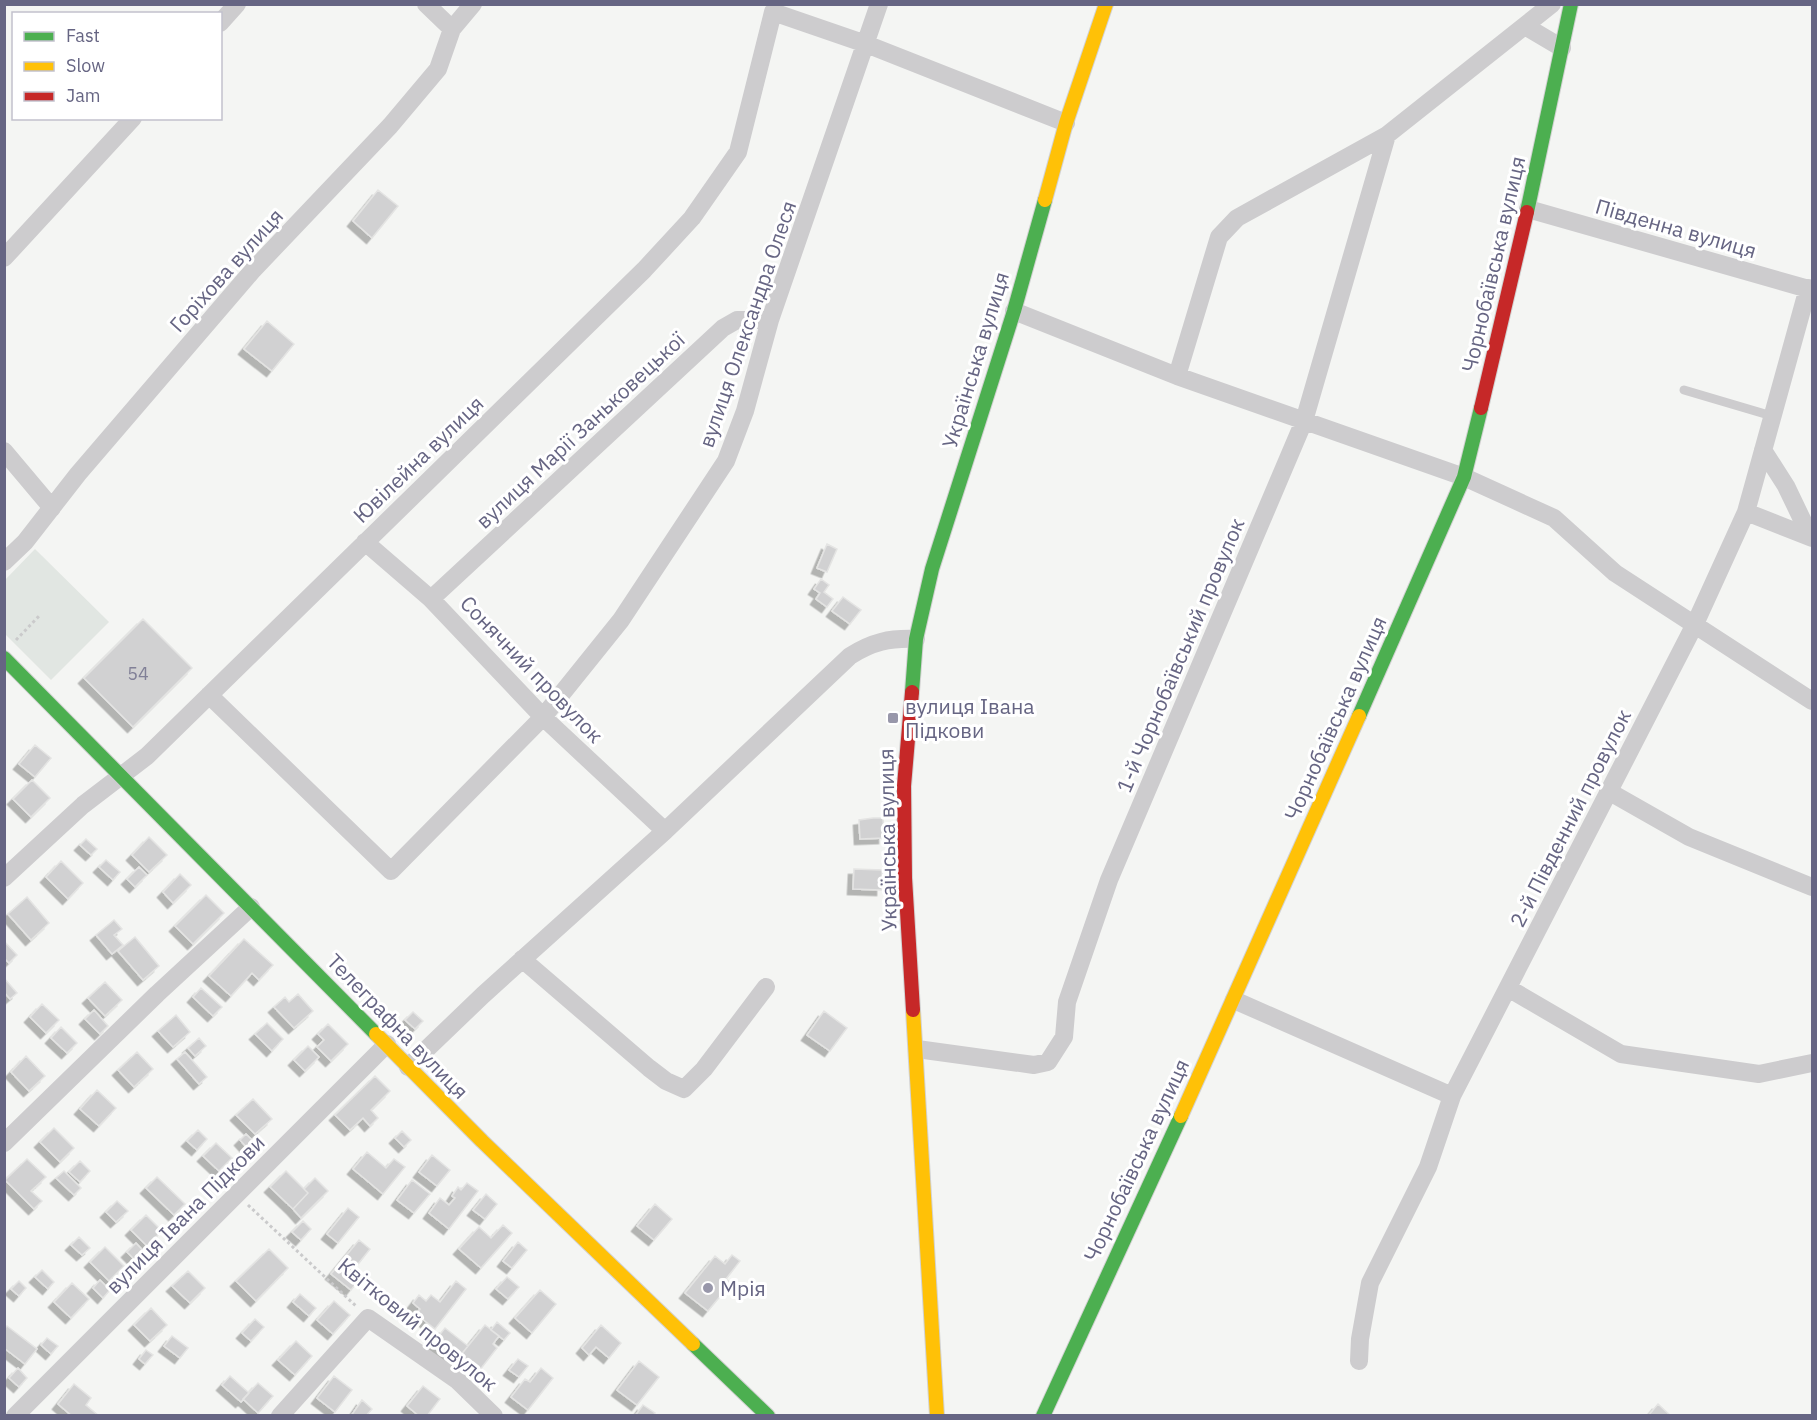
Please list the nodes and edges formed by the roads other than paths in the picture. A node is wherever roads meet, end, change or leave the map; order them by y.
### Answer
1 (237, 4) edge
2 (426, 4) edge
3 (473, 4) edge
4 (879, 4) edge
5 (1106, 4) edge
6 (1552, 4) edge
7 (1571, 4) edge
8 (222, 21) edge
9 (1525, 26) junction
10 (452, 29) junction
11 (866, 44) junction
12 (1562, 48) junction
13 (131, 120) edge
14 (1066, 123) junction
15 (1387, 135) junction
16 (1528, 209) junction
17 (4, 258) edge
18 (1810, 289) edge
19 (1014, 311) junction
20 (770, 320) junction
21 (1177, 376) junction
22 (1684, 390) dead end
23 (1772, 416) junction
24 (1304, 421) junction
25 (1763, 450) junction
26 (4, 451) edge
27 (1464, 477) junction
28 (52, 508) junction
29 (1746, 512) junction
30 (1811, 537) edge
31 (365, 542) junction
32 (4, 562) edge
33 (432, 599) junction
34 (1695, 624) junction
35 (916, 639) junction
36 (8, 652) edge
37 (209, 695) junction
38 (1812, 701) edge
39 (543, 717) junction
40 (123, 776) junction
41 (1608, 791) junction
42 (665, 831) junction
43 (4, 878) edge
44 (1812, 887) edge
45 (251, 907) junction
46 (522, 959) junction
47 (766, 987) dead end
48 (1508, 988) junction
49 (1234, 1000) junction
50 (387, 1044) junction
51 (917, 1049) junction
52 (1812, 1063) edge
53 (408, 1067) junction
54 (1452, 1096) junction
55 (4, 1143) edge
56 (1359, 1361) dead end
57 (15, 1416) edge
58 (280, 1416) edge
59 (494, 1416) edge
60 (768, 1416) edge
61 (938, 1416) edge
62 (1043, 1416) edge

1 - 8 street
2 - 10 street
3 - 10 street, Горіхова вулиця
4 - 11 street, вулиця Олександра Олеся
5 - 14 street, Українська вулиця
6 - 9 street
7 - 12 street, Чорнобаївська вулиця
9 - 12 street
9 - 15 street
10 - 28 street, Горіхова вулиця
11 - 14 street
11 - 20 street, вулиця Олександра Олеся
11 - 31 street, Ювілейна вулиця
12 - 16 street, Чорнобаївська вулиця
13 - 17 street
14 - 19 street, Українська вулиця
15 - 21 street
15 - 24 street, 1-й Чорнобаївський провулок
16 - 18 street, Південна вулиця
16 - 27 street, Чорнобаївська вулиця
18 - 23 street, 2-й Південний провулок
19 - 21 street
19 - 35 street, Українська вулиця
20 - 33 street, вулиця Марії Заньковецької
20 - 39 street, вулиця Олександра Олеся
21 - 24 street
22 - 23 lane
23 - 25 street, 2-й Південний провулок
24 - 27 street
24 - 51 street, 1-й Чорнобаївський провулок
25 - 29 street, 2-й Південний провулок
25 - 30 street
26 - 28 street
27 - 34 street
27 - 49 street, Чорнобаївська вулиця
28 - 32 street, Горіхова вулиця
29 - 30 street
29 - 34 street, 2-й Південний провулок
31 - 33 street, Сонячний провулок
31 - 37 street, Ювілейна вулиця
33 - 39 street, Сонячний провулок
34 - 38 street
34 - 41 street, 2-й Південний провулок
35 - 42 street
35 - 51 street, Українська вулиця
36 - 40 street, Телеграфна вулиця
37 - 39 street, вулиця Олександра Олеся
37 - 40 street, Ювілейна вулиця
39 - 42 street, Сонячний провулок
40 - 43 street, Ювілейна вулиця
40 - 45 street, Телеграфна вулиця
41 - 44 street
41 - 48 street, 2-й Південний провулок
42 - 46 street
45 - 50 street, Телеграфна вулиця
45 - 55 street
46 - 47 street
46 - 53 street
48 - 52 street
48 - 54 street, 2-й Південний провулок
49 - 54 street
49 - 62 street, Чорнобаївська вулиця
50 - 53 street, Телеграфна вулиця
50 - 57 street, вулиця Івана Підкови
51 - 61 street, Українська вулиця
53 - 60 street, Телеграфна вулиця
54 - 56 street, 2-й Південний провулок
58 - 59 street, Квітковий провулок

